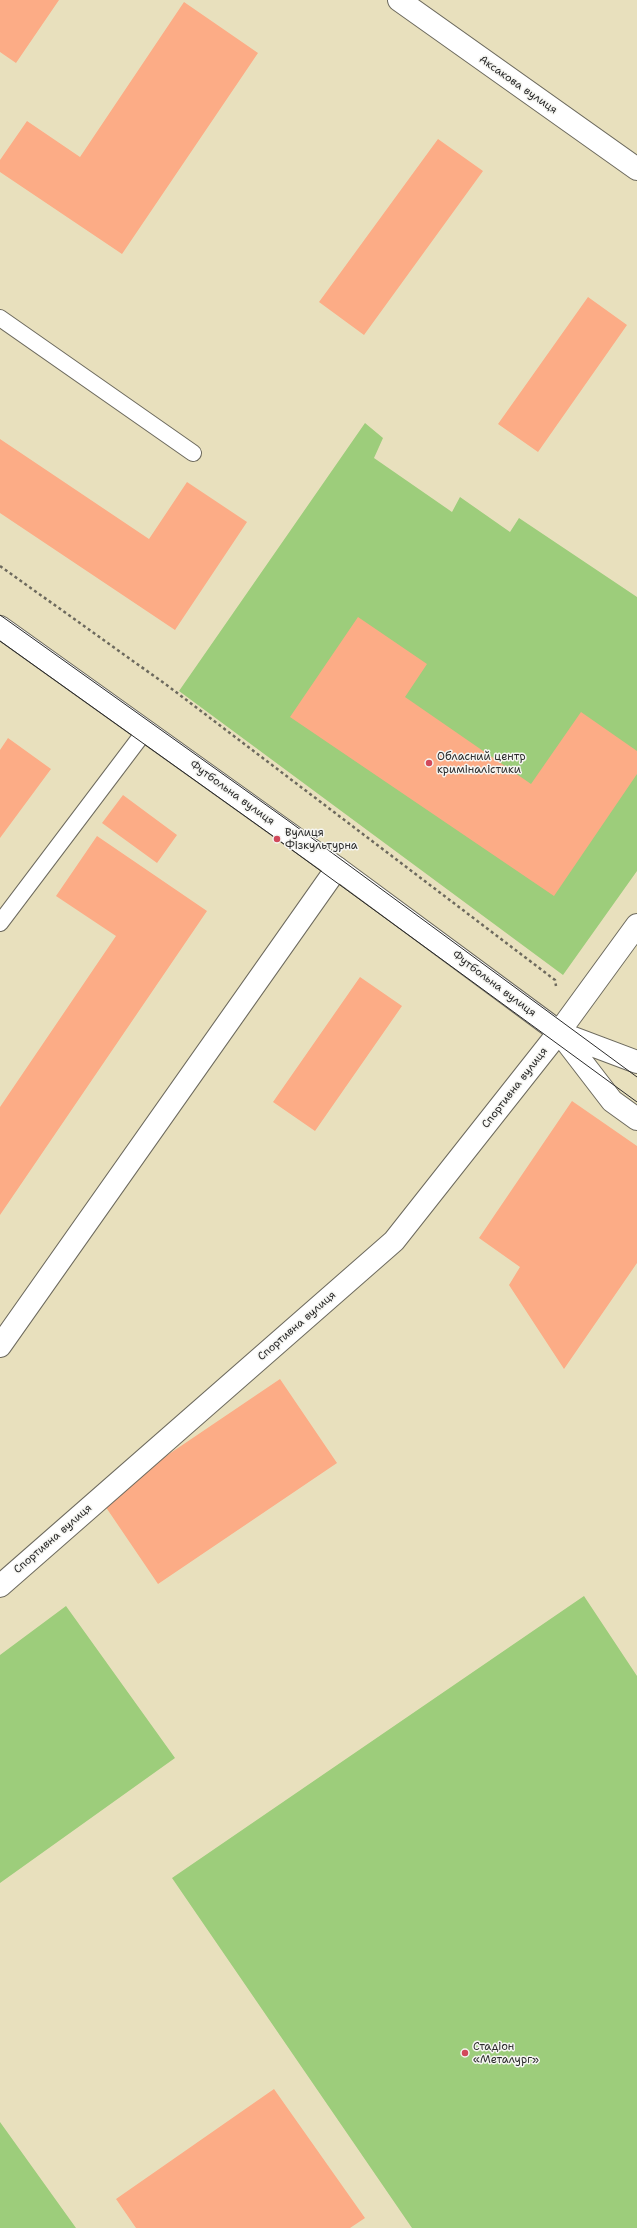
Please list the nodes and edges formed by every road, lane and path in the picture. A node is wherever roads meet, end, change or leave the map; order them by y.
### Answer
1 (399, 0) edge
2 (637, 169) edge
3 (0, 318) edge
4 (193, 452) dead end
5 (0, 566) edge
6 (0, 627) edge
7 (145, 731) junction
8 (337, 868) junction
9 (0, 923) edge
10 (637, 925) edge
11 (556, 988) dead end
12 (559, 1032) junction
13 (637, 1062) edge
14 (637, 1119) edge
15 (0, 1346) edge
16 (0, 1586) edge

1 - 2 street, Аксакова вулиця
3 - 4 lane
5 - 11 path
6 - 7 street, Футбольна вулиця
7 - 8 street, Футбольна вулиця
7 - 9 lane
8 - 12 street, Футбольна вулиця
8 - 15 street
10 - 12 street, Спортивна вулиця
12 - 13 street, Футбольна вулиця
12 - 14 street, Футбольна вулиця
12 - 16 street, Спортивна вулиця

